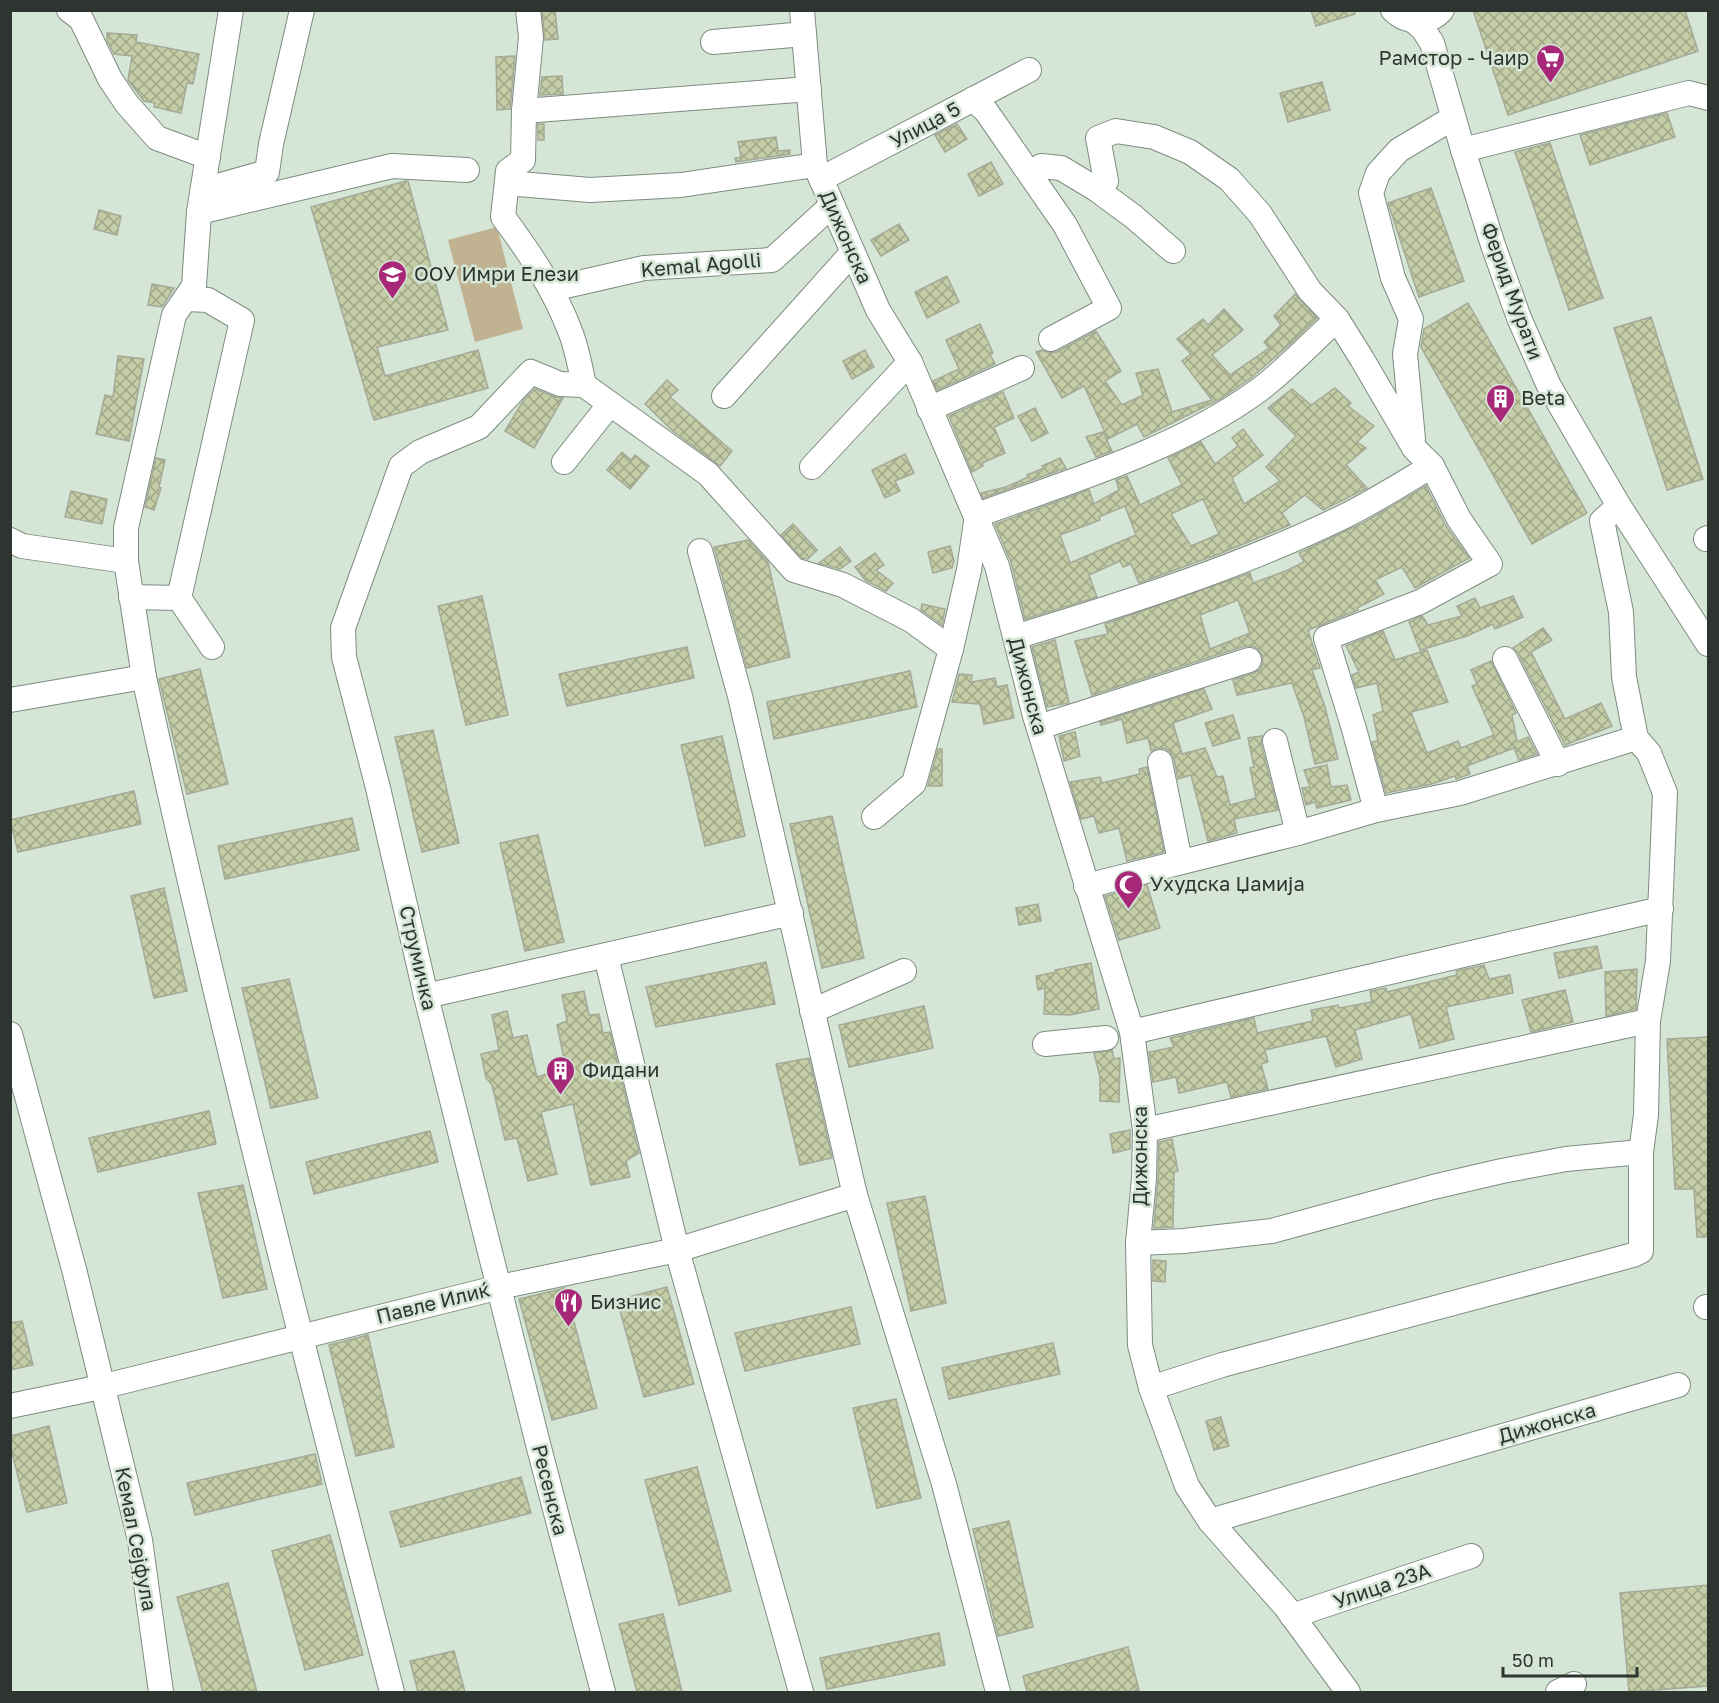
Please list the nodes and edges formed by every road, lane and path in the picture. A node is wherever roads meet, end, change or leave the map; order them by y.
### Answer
1 (69, 10) edge
2 (231, 10) edge
3 (302, 10) edge
4 (528, 10) edge
5 (1421, 14) edge
6 (803, 22) edge
7 (713, 42) dead end
8 (1029, 70) dead end
9 (809, 89) junction
10 (1708, 98) edge
11 (973, 99) junction
12 (524, 111) junction
13 (1453, 118) junction
14 (1012, 148) junction
15 (1463, 150) junction
16 (208, 157) junction
17 (1041, 166) junction
18 (818, 172) junction
19 (493, 174) junction
20 (1096, 189) junction
21 (1062, 196) dead end
22 (201, 201) junction
23 (832, 205) junction
24 (1173, 251) dead end
25 (852, 253) junction
26 (552, 289) junction
27 (186, 299) junction
28 (1336, 319) junction
29 (1051, 339) dead end
30 (910, 362) junction
31 (1022, 368) dead end
32 (584, 385) junction
33 (724, 396) dead end
34 (610, 404) junction
35 (929, 409) junction
36 (1414, 448) junction
37 (564, 462) dead end
38 (1432, 466) junction
39 (812, 467) dead end
40 (1619, 506) junction
41 (976, 515) junction
42 (10, 540) edge
43 (700, 551) dead end
44 (126, 561) junction
45 (131, 597) junction
46 (180, 598) junction
47 (1015, 637) junction
48 (1708, 644) edge
49 (212, 647) dead end
50 (951, 649) junction
51 (1504, 659) dead end
52 (1249, 660) dead end
53 (144, 677) junction
54 (10, 700) edge
55 (1039, 728) junction
56 (1636, 738) junction
57 (1275, 741) dead end
58 (1160, 762) dead end
59 (1558, 764) junction
60 (1376, 810) junction
61 (874, 817) dead end
62 (1298, 833) junction
63 (1180, 861) junction
64 (1086, 886) junction
65 (1661, 909) junction
66 (791, 913) junction
67 (606, 956) junction
68 (904, 971) dead end
69 (426, 996) junction
70 (812, 1011) junction
71 (1648, 1021) junction
72 (1132, 1032) junction
73 (10, 1034) edge
74 (1106, 1038) dead end
75 (1045, 1044) dead end
76 (1145, 1130) junction
77 (1641, 1152) junction
78 (855, 1195) junction
79 (1138, 1243) junction
80 (677, 1250) junction
81 (500, 1287) junction
82 (299, 1336) junction
83 (1678, 1385) dead end
84 (102, 1387) junction
85 (1151, 1388) junction
86 (10, 1406) edge
87 (1210, 1521) junction
88 (1471, 1556) dead end
89 (1292, 1616) junction
90 (161, 1692) edge
91 (392, 1692) edge
92 (603, 1692) edge
93 (801, 1692) edge
94 (998, 1692) edge
95 (1348, 1692) edge

1 - 16 street
2 - 16 street
3 - 22 street
4 - 12 street
5 - 13 street, Ферид Мурати
6 - 7 street
6 - 9 street, Дижонска
8 - 11 street, Улица 5
9 - 12 street
9 - 18 street, Дижонска
10 - 15 street
11 - 14 street
11 - 18 street, Улица 5
12 - 19 street
13 - 15 street, Ферид Мурати
13 - 36 street
14 - 17 street
14 - 29 street
15 - 40 street, Ферид Мурати
16 - 22 street
17 - 20 street
17 - 21 street
18 - 19 street, Улица 5
18 - 23 street, Дижонска
19 - 22 street, Улица 5
19 - 26 street
20 - 24 street
20 - 28 street
22 - 27 street
23 - 25 street, Дижонска
23 - 26 street, Kemal Agolli
25 - 30 street, Дижонска
25 - 33 street
26 - 32 street
27 - 44 street
27 - 46 street
28 - 36 street
28 - 41 street
30 - 35 street, Дижонска
30 - 39 street
31 - 35 street
32 - 34 street
32 - 69 street, Струмичка
34 - 37 street
34 - 50 street
35 - 41 street, Дижонска
36 - 38 street
38 - 47 street
38 - 60 street
40 - 48 street, Ферид Мурати
40 - 56 street
41 - 47 street, Дижонска
41 - 50 street
42 - 44 street
43 - 66 street
44 - 45 street
45 - 46 street
45 - 53 street
46 - 49 street
47 - 55 street, Дижонска
50 - 61 street
51 - 59 street
52 - 55 street
53 - 54 street
53 - 82 street
55 - 64 street, Дижонска
56 - 59 street
56 - 65 street
57 - 62 street
58 - 63 street
59 - 60 street
60 - 62 street
62 - 63 street
63 - 64 street
64 - 72 street, Дижонска
65 - 71 street
65 - 72 street
66 - 67 street
66 - 70 street
67 - 69 street
67 - 80 street
68 - 70 street
69 - 81 street, Струмичка
70 - 78 street
71 - 76 street
71 - 77 street
72 - 76 street, Дижонска
73 - 84 street, Кемал Сејфула
74 - 75 street
76 - 79 street, Дижонска
77 - 79 street
77 - 85 street
78 - 80 street, Павле Илиќ
78 - 94 street
79 - 85 street, Дижонска
80 - 81 street, Павле Илиќ
80 - 93 street
81 - 82 street, Павле Илиќ
81 - 92 street, Ресенска
82 - 84 street, Павле Илиќ
82 - 91 street
83 - 87 street, Дижонска
84 - 86 street, Павле Илиќ
84 - 90 street, Кемал Сејфула
85 - 87 street, Дижонска
87 - 89 street, Дижонска
88 - 89 street, Улица 23А
89 - 95 street, Дижонска

